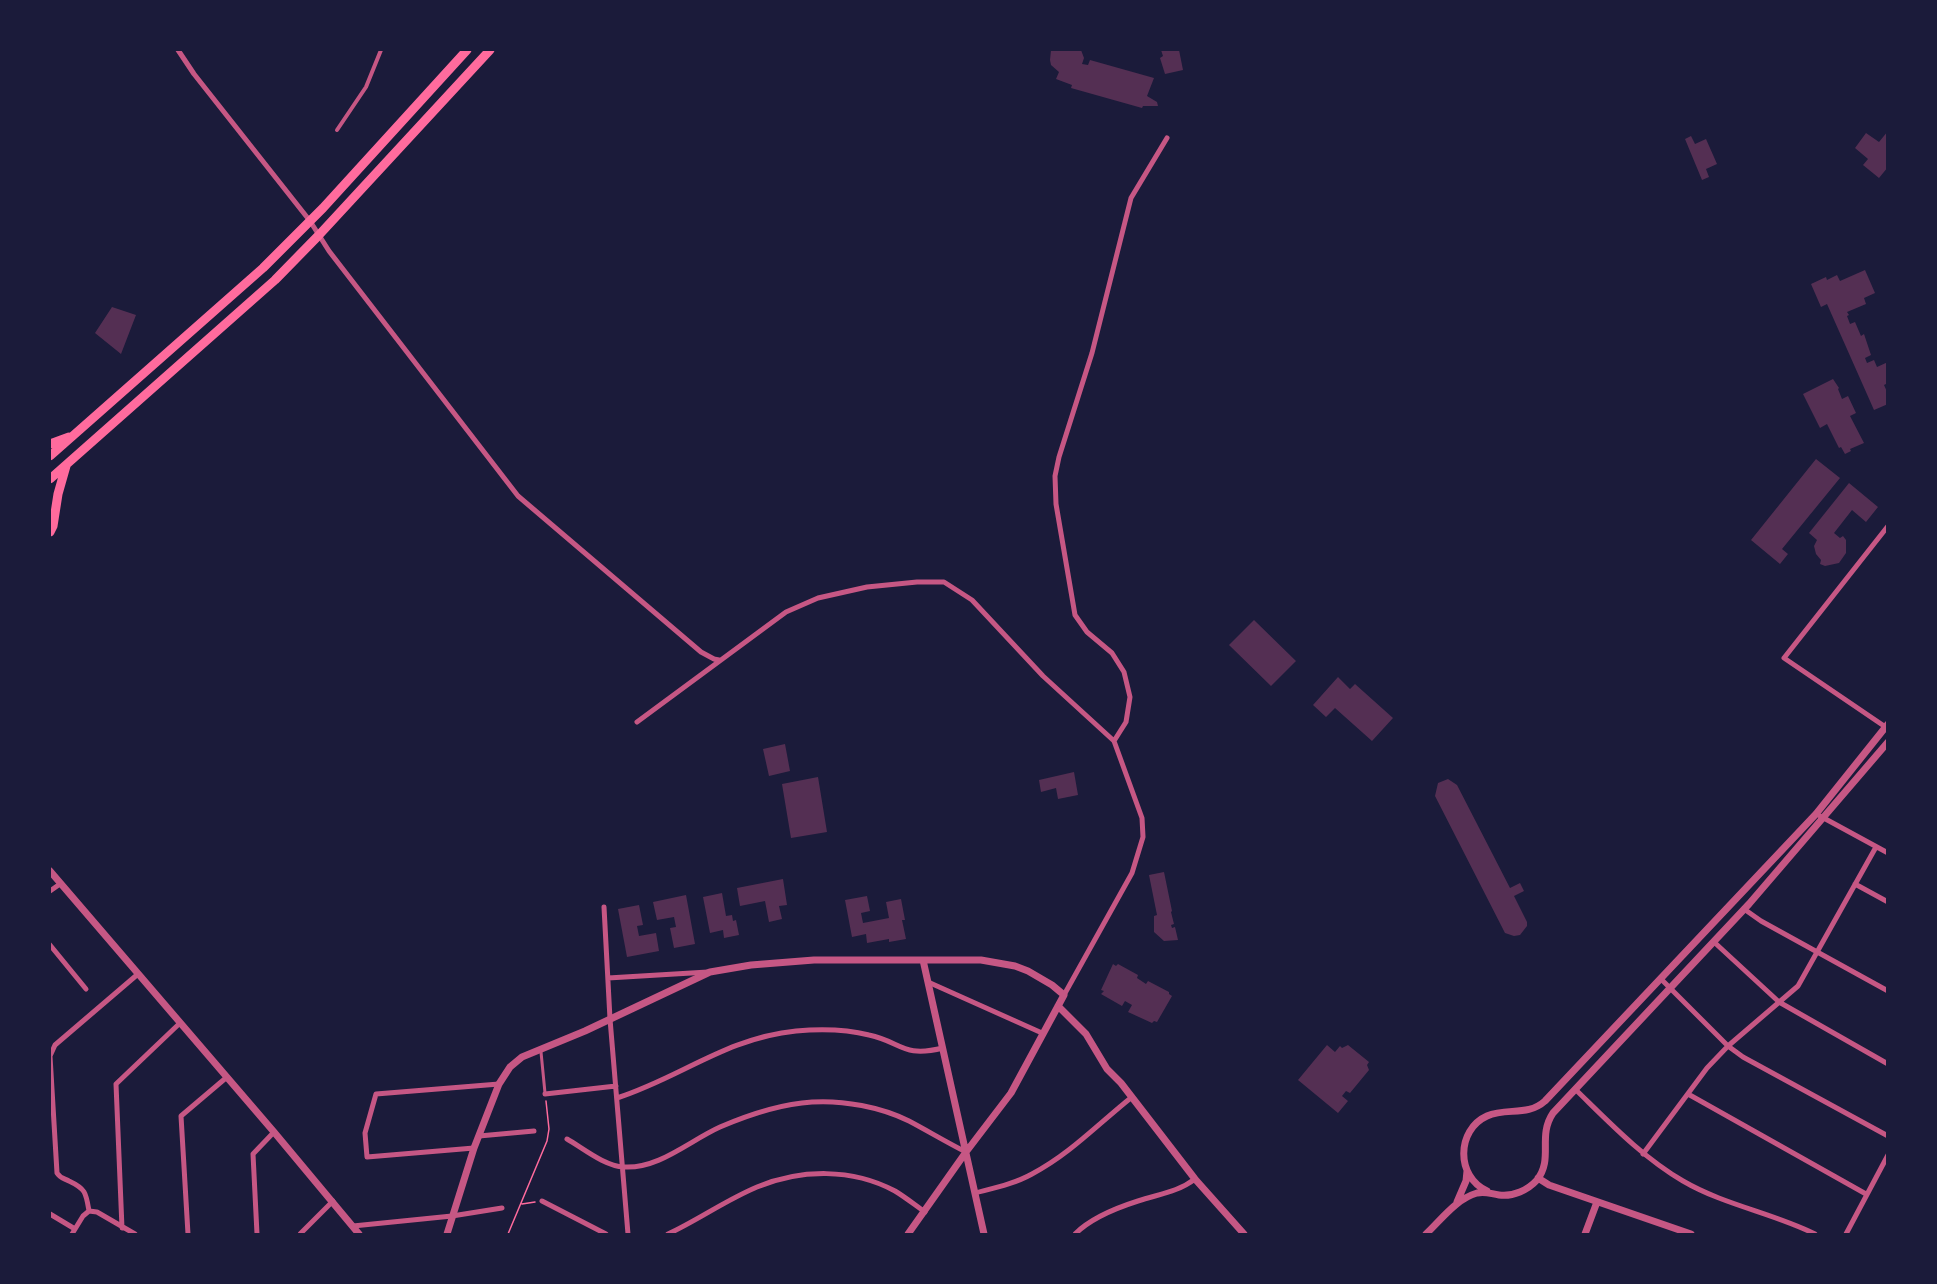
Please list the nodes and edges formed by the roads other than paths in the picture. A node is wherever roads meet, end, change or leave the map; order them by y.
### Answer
1 (178, 50) edge
2 (381, 50) edge
3 (467, 50) edge
4 (490, 50) edge
5 (337, 130) dead end
6 (1167, 138) dead end
7 (309, 221) junction
8 (319, 235) junction
9 (74, 435) junction
10 (50, 444) edge
11 (50, 456) edge
12 (67, 464) junction
13 (50, 479) edge
14 (1887, 526) edge
15 (50, 532) edge
16 (719, 660) junction
17 (637, 722) dead end
18 (1887, 727) edge
19 (1114, 741) junction
20 (1887, 742) edge
21 (1816, 814) junction
22 (1824, 817) junction
23 (1876, 847) junction
24 (1887, 853) edge
25 (50, 871) edge
26 (60, 884) junction
27 (1856, 884) junction
28 (50, 891) edge
29 (1734, 900) junction
30 (1887, 902) edge
31 (604, 907) dead end
32 (1744, 909) junction
33 (1714, 942) junction
34 (50, 945) edge
35 (1818, 952) junction
36 (923, 960) junction
37 (710, 972) junction
38 (138, 974) junction
39 (608, 978) junction
40 (1662, 978) junction
41 (928, 982) junction
42 (1670, 987) junction
43 (86, 989) dead end
44 (1887, 991) edge
45 (1064, 995) junction
46 (1779, 1002) junction
47 (1058, 1006) junction
48 (610, 1019) junction
49 (180, 1023) junction
50 (1042, 1033) junction
51 (1728, 1046) junction
52 (943, 1048) junction
53 (540, 1050) junction
54 (1887, 1064) edge
55 (227, 1077) junction
56 (499, 1084) junction
57 (616, 1086) junction
58 (1575, 1089) junction
59 (545, 1094) joint
60 (1688, 1094) junction
61 (1132, 1097) junction
62 (616, 1098) junction
63 (534, 1131) dead end
64 (274, 1132) junction
65 (479, 1136) junction
66 (1887, 1136) edge
67 (567, 1139) dead end
68 (474, 1148) junction
69 (966, 1152) junction
70 (1643, 1154) junction
71 (1887, 1155) edge
72 (622, 1167) junction
73 (1467, 1171) junction
74 (1538, 1178) junction
75 (1195, 1179) junction
76 (1487, 1191) junction
77 (975, 1193) junction
78 (1866, 1194) junction
79 (333, 1201) junction
80 (542, 1201) road end
81 (1597, 1202) junction
82 (1457, 1203) junction
83 (502, 1208) dead end
84 (89, 1211) junction
85 (925, 1212) junction
86 (50, 1214) edge
87 (452, 1216) junction
88 (352, 1226) junction
89 (122, 1228) junction
90 (74, 1232) edge
91 (135, 1234) edge
92 (188, 1234) edge
93 (257, 1234) edge
94 (300, 1234) edge
95 (359, 1234) edge
96 (447, 1234) edge
97 (606, 1234) edge
98 (628, 1234) edge
99 (668, 1234) edge
100 (908, 1234) edge
101 (984, 1234) edge
102 (1075, 1234) edge
103 (1244, 1234) edge
104 (1426, 1234) edge
105 (1585, 1234) edge
106 (1691, 1234) edge
107 (1815, 1234) edge
108 (1846, 1234) edge

1 - 7 street
2 - 5 street
3 - 7 main road
4 - 8 main road
6 - 19 street
7 - 8 street
7 - 9 main road
8 - 12 main road
8 - 16 street
9 - 10 main road
9 - 11 main road
12 - 13 main road
12 - 15 main road
14 - 18 street
16 - 17 street
16 - 19 street
18 - 21 street
19 - 45 street
20 - 22 street
21 - 22 street
21 - 29 street
22 - 23 street
22 - 32 street
23 - 24 street
23 - 27 street
25 - 26 street
26 - 28 street
26 - 38 street
27 - 30 street
27 - 35 street
29 - 32 street
29 - 40 street
31 - 39 street
32 - 33 street
32 - 35 street
33 - 42 street
33 - 46 street
34 - 43 street
35 - 44 street
35 - 46 street
36 - 37 street
36 - 41 street
36 - 45 street
37 - 39 street
37 - 48 street
38 - 49 street
38 - 84 street
39 - 48 street
40 - 42 street
40 - 73 street
41 - 50 street
41 - 52 street
42 - 51 street
42 - 58 street
45 - 47 street
46 - 51 street
46 - 54 street
47 - 50 street
47 - 61 street
48 - 53 street
48 - 57 street
49 - 55 street
49 - 89 street
50 - 69 street
51 - 60 street
51 - 66 street
52 - 62 street
52 - 69 street
53 - 56 street
53 - 59 lane
55 - 64 street
55 - 92 street
56 - 65 street
56 - 68 street
57 - 59 street
57 - 62 street
58 - 70 street
58 - 74 street
60 - 70 street
60 - 78 street
61 - 75 street
61 - 77 street
62 - 72 street
63 - 65 street
64 - 79 street
64 - 93 street
65 - 68 street
67 - 72 street
68 - 87 street
69 - 72 street
69 - 77 street
69 - 85 street
70 - 107 street
71 - 78 street
72 - 98 street
73 - 76 street
73 - 82 street
74 - 76 street
74 - 81 street
75 - 102 street
75 - 103 street
76 - 82 street
77 - 101 street
78 - 108 street
79 - 88 street
79 - 94 street
80 - 97 street
81 - 105 street
81 - 106 street
82 - 104 street
83 - 87 street
84 - 89 street
84 - 90 street
85 - 99 street
85 - 100 street
86 - 90 street
87 - 88 street
87 - 96 street
88 - 95 street
89 - 91 street

